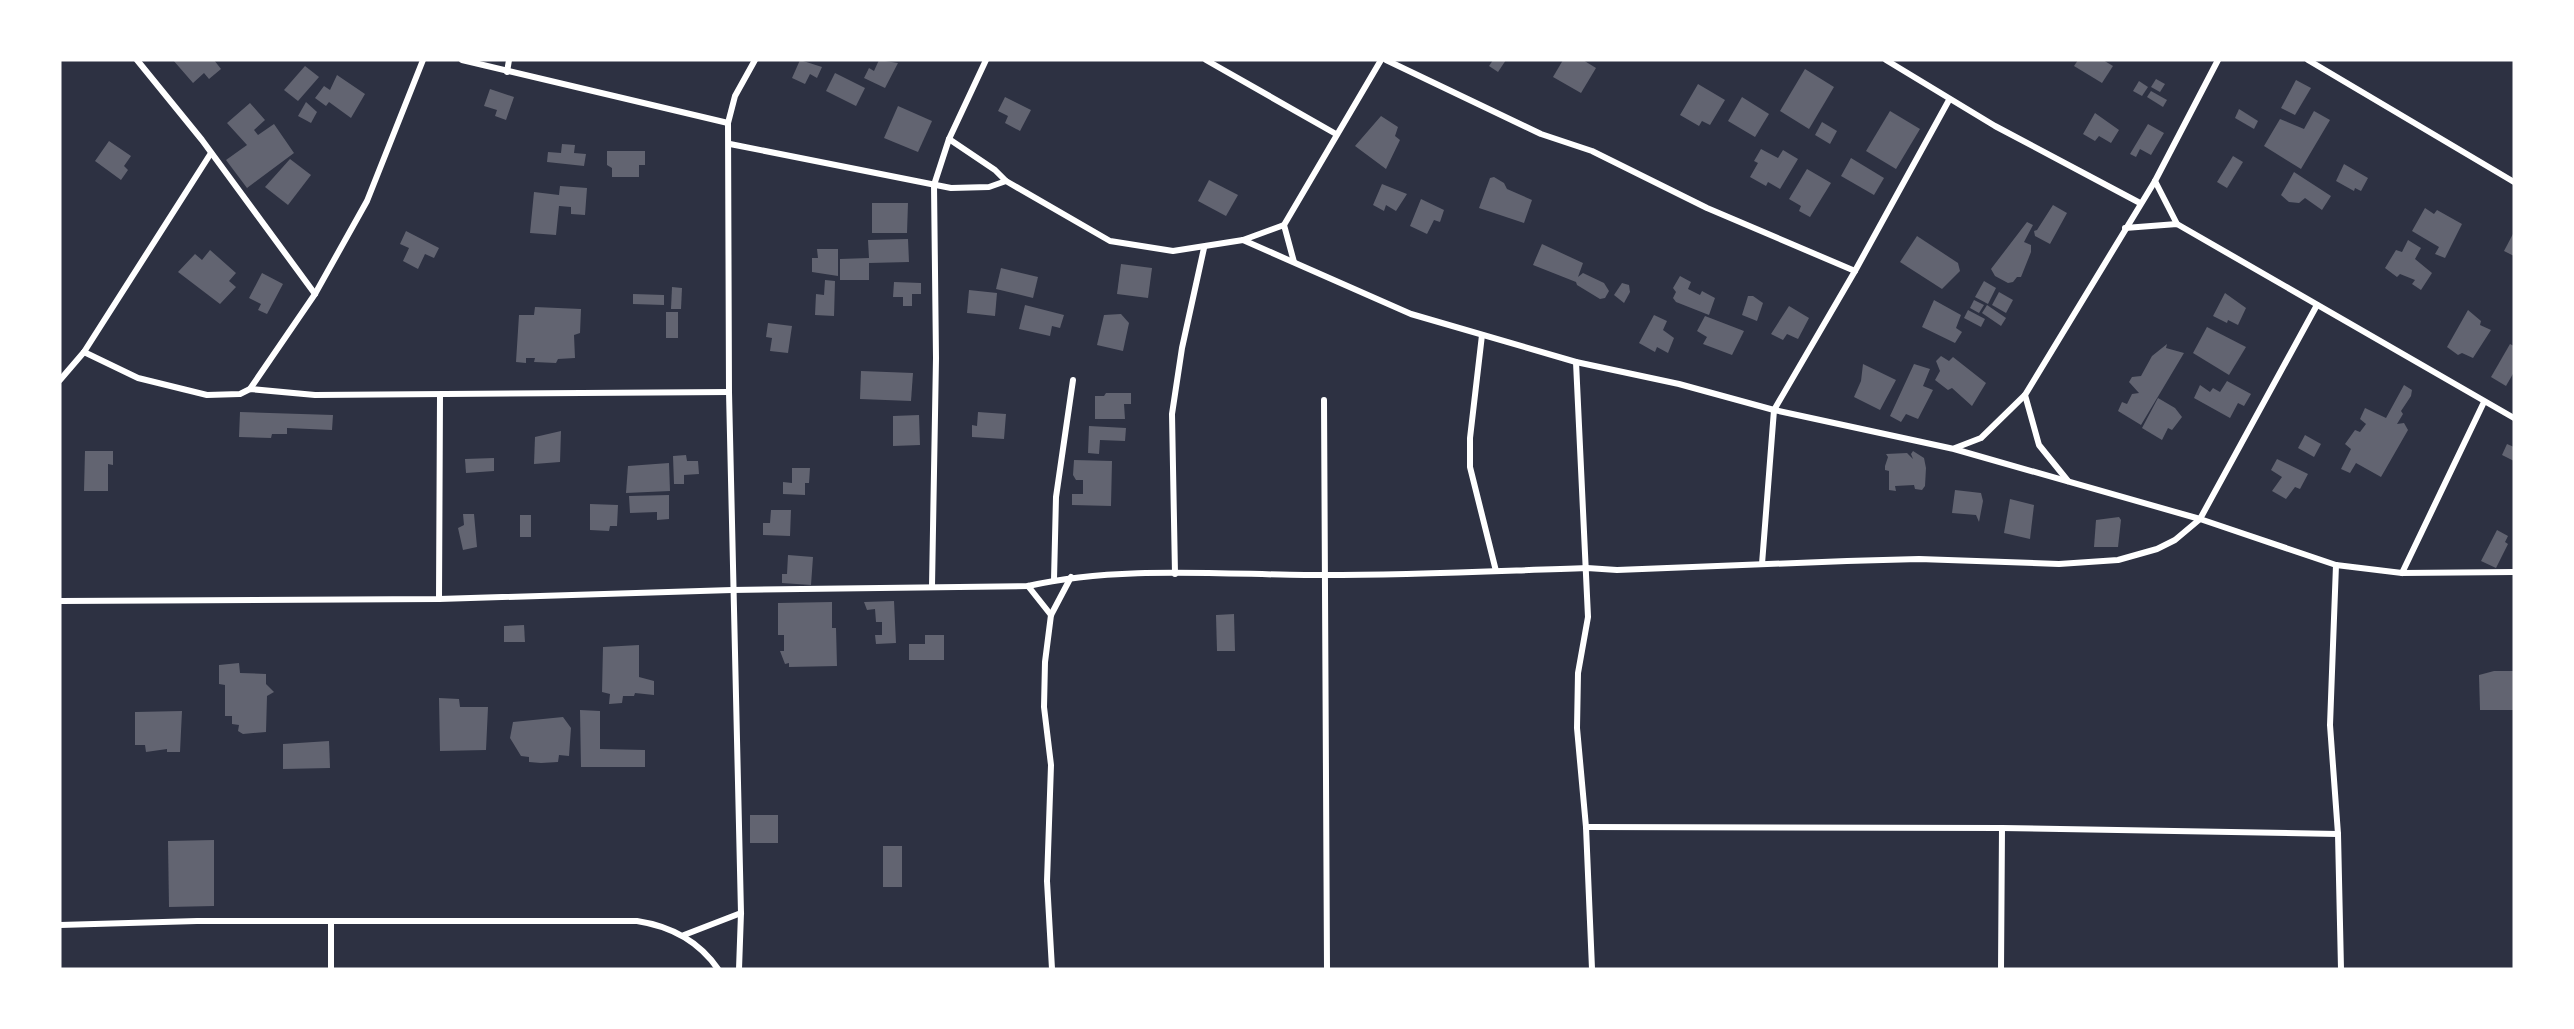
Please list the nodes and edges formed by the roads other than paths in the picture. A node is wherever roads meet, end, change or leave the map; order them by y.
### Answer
1 (137, 60) edge
2 (423, 60) edge
3 (462, 60) edge
4 (509, 60) edge
5 (755, 60) edge
6 (986, 60) edge
7 (1206, 60) edge
8 (1381, 60) edge
9 (1386, 60) edge
10 (1886, 60) edge
11 (2218, 60) edge
12 (2308, 60) edge
13 (507, 72) junction
14 (1949, 100) junction
15 (728, 123) junction
16 (1336, 134) junction
17 (949, 139) junction
18 (730, 144) junction
19 (211, 153) junction
20 (1006, 181) junction
21 (2155, 181) junction
22 (2514, 182) edge
23 (934, 185) junction
24 (2140, 203) junction
25 (2177, 224) junction
26 (1284, 225) junction
27 (2125, 228) junction
28 (1243, 240) junction
29 (1204, 248) junction
30 (1294, 262) junction
31 (1855, 272) junction
32 (315, 294) junction
33 (2317, 305) junction
34 (1482, 335) junction
35 (84, 352) junction
36 (1576, 362) junction
37 (60, 380) edge
38 (1073, 380) dead end
39 (250, 389) junction
40 (729, 392) junction
41 (2025, 395) junction
42 (440, 396) junction
43 (1324, 400) dead end
44 (2484, 402) junction
45 (1774, 410) junction
46 (2514, 418) edge
47 (1954, 449) junction
48 (2068, 481) junction
49 (2200, 519) junction
50 (1762, 564) junction
51 (2336, 565) junction
52 (1587, 568) junction
53 (1496, 571) junction
54 (2514, 572) edge
55 (2402, 573) junction
56 (1175, 574) junction
57 (1327, 575) junction
58 (1071, 577) junction
59 (1054, 580) junction
60 (932, 586) junction
61 (1028, 586) junction
62 (732, 590) junction
63 (439, 599) junction
64 (60, 601) edge
65 (1052, 615) junction
66 (1586, 827) junction
67 (2002, 828) junction
68 (2338, 834) junction
69 (741, 913) junction
70 (331, 921) junction
71 (60, 925) edge
72 (684, 935) junction
73 (331, 969) edge
74 (718, 969) edge
75 (739, 969) edge
76 (1052, 969) edge
77 (1327, 969) edge
78 (1592, 969) edge
79 (2001, 969) edge
80 (2341, 969) edge

1 - 19 street
2 - 32 street
3 - 13 street
4 - 13 street
5 - 15 street
6 - 17 street
7 - 16 street
8 - 16 street
9 - 31 street
10 - 14 street
11 - 21 street
12 - 22 street
13 - 15 street
14 - 24 street
14 - 31 street
15 - 18 street
16 - 26 street
17 - 20 street
17 - 23 street
18 - 23 street
18 - 40 street
19 - 32 street
19 - 35 street
20 - 23 street
20 - 29 street
21 - 24 street
21 - 25 street
23 - 60 street
24 - 27 street
25 - 27 street
25 - 33 street
26 - 28 street
26 - 30 street
27 - 41 street
28 - 29 street
28 - 30 street
29 - 56 street
30 - 34 street
31 - 45 street
32 - 39 street
33 - 44 street
33 - 49 street
34 - 36 street
34 - 53 street
35 - 37 street
35 - 39 street
36 - 45 street
36 - 52 street
38 - 59 street
39 - 42 street
40 - 42 street
40 - 62 street
41 - 47 street
41 - 48 street
42 - 63 street
43 - 57 street
44 - 46 street
44 - 55 street
45 - 47 street
45 - 50 street
47 - 48 street
48 - 49 street
49 - 50 street
49 - 51 street
50 - 52 street
51 - 55 street
51 - 68 street
52 - 53 street
52 - 66 street
53 - 57 street
54 - 55 street
56 - 57 street
56 - 58 street
57 - 77 street
58 - 59 street
58 - 65 street
59 - 61 street
60 - 61 street
60 - 62 street
61 - 65 street
62 - 63 street
62 - 69 street
63 - 64 street
65 - 76 street
66 - 67 street
66 - 78 street
67 - 68 street
67 - 79 street
68 - 80 street
69 - 72 street
69 - 75 street
70 - 71 street
70 - 72 street
70 - 73 street
72 - 74 street

